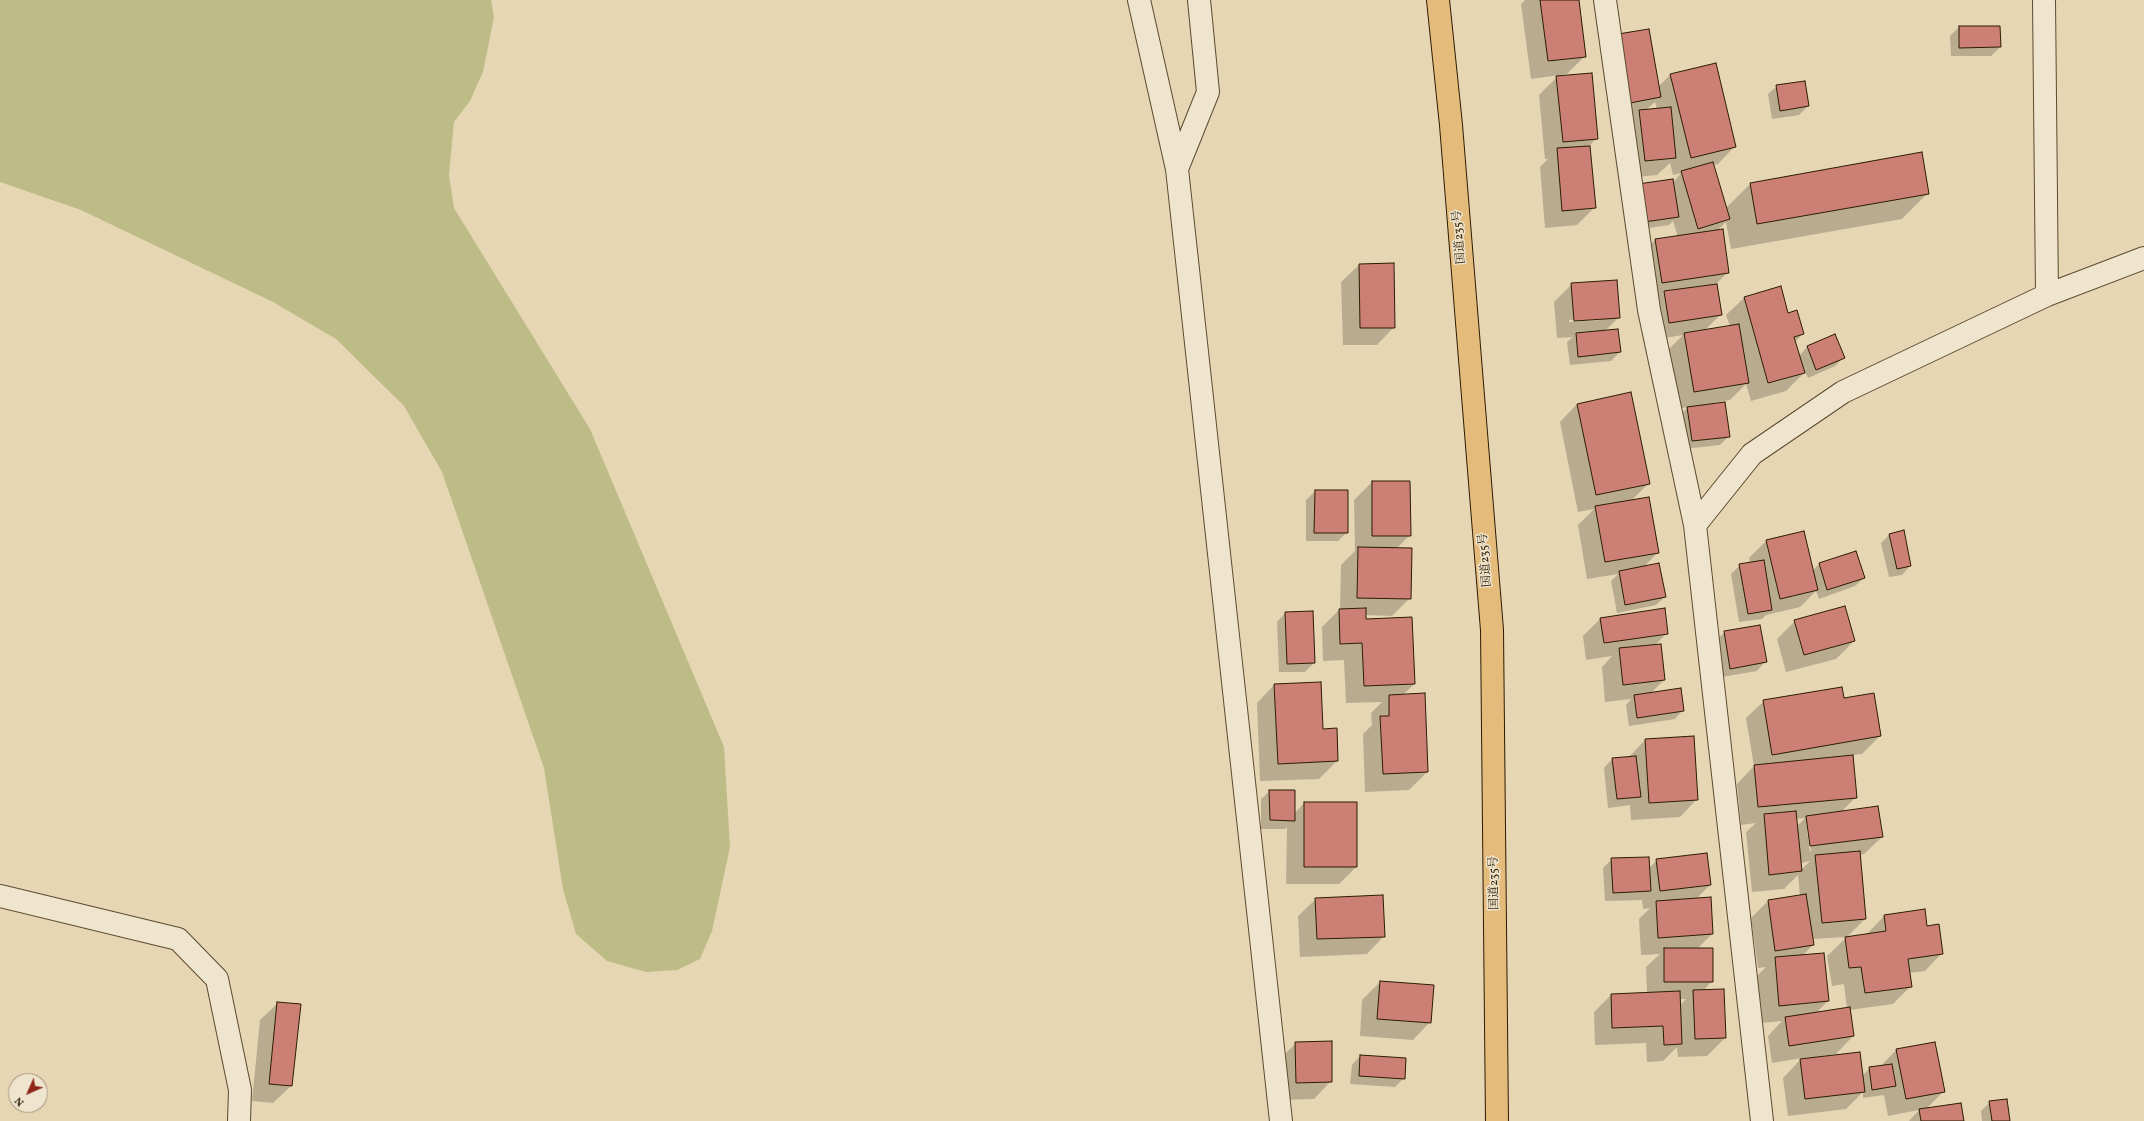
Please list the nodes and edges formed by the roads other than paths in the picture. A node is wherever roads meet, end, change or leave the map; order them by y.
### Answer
1 (1199, 0) edge
2 (1438, 0) edge
3 (1605, 0) edge
4 (2044, 0) edge
5 (1142, 9) edge
6 (1177, 169) junction
7 (2144, 258) edge
8 (2047, 296) junction
9 (1695, 525) junction
10 (0, 896) edge
11 (239, 1121) edge
12 (1281, 1121) edge
13 (1497, 1121) edge
14 (1762, 1121) edge

1 - 6 street
2 - 13 highway, 国道235号
3 - 9 street
4 - 8 street
5 - 6 street
6 - 12 street
7 - 8 street
8 - 9 street
9 - 14 street
10 - 11 street

